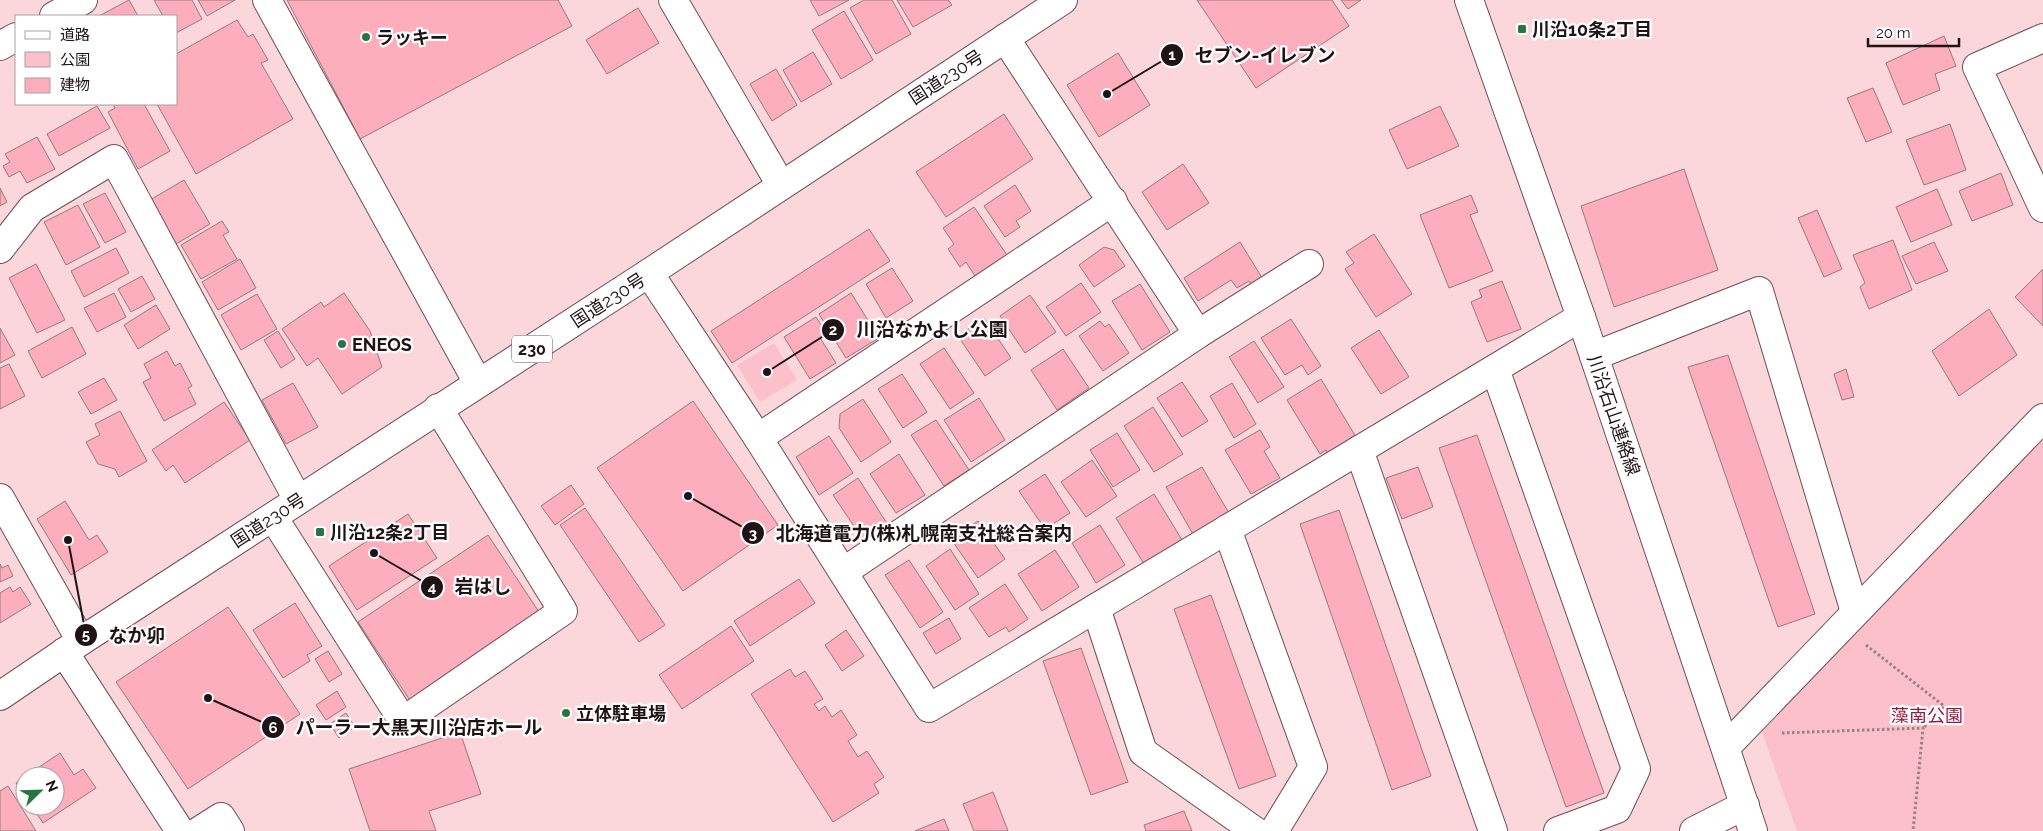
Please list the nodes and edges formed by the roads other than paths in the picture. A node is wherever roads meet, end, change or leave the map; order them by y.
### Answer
1 (83, 0) edge
2 (267, 0) edge
3 (673, 0) edge
4 (1063, 0) edge
5 (1469, 0) edge
6 (56, 15) edge
7 (15, 38) edge
8 (1005, 38) junction
9 (2043, 38) edge
10 (0, 46) edge
11 (781, 186) junction
12 (1112, 201) junction
13 (2043, 208) edge
14 (0, 249) edge
15 (1309, 264) dead end
16 (650, 273) junction
17 (1581, 317) junction
18 (1198, 334) junction
19 (1594, 356) junction
20 (1495, 369) junction
21 (478, 384) junction
22 (438, 408) junction
23 (2043, 418) edge
24 (758, 438) junction
25 (1359, 450) junction
26 (0, 498) edge
27 (298, 500) junction
28 (273, 517) junction
29 (1227, 529) junction
30 (843, 572) junction
31 (1096, 608) junction
32 (1848, 619) junction
33 (73, 647) junction
34 (0, 696) edge
35 (1732, 741) junction
36 (1745, 805) junction
37 (180, 831) edge
38 (199, 831) edge
39 (230, 831) edge
40 (1255, 831) edge
41 (1274, 831) edge
42 (1494, 831) edge
43 (1558, 831) edge
44 (1694, 831) edge
45 (1753, 831) edge

1 - 6 main road
2 - 21 main road
3 - 11 main road
4 - 8 main road, 国道230号 / 230
5 - 17 main road, 川沿石山連絡線
7 - 10 main road
8 - 11 main road, 国道230号 / 230
8 - 12 main road
9 - 13 main road
11 - 16 main road, 国道230号 / 230
12 - 18 main road
12 - 24 main road
14 - 27 main road
15 - 18 main road
16 - 21 main road, 国道230号 / 230
16 - 24 main road
17 - 19 main road, 川沿石山連絡線
17 - 20 main road
18 - 30 main road
19 - 32 main road
19 - 35 main road, 川沿石山連絡線
20 - 25 main road
20 - 43 main road
21 - 22 main road, 国道230号 / 230
22 - 27 main road, 国道230号 / 230
22 - 28 main road
23 - 32 main road
24 - 30 main road
25 - 29 main road
25 - 42 main road
26 - 33 main road
27 - 28 main road, 国道230号 / 230
28 - 33 main road, 国道230号 / 230
29 - 31 main road
29 - 41 main road
30 - 31 main road
31 - 40 main road
32 - 35 main road
33 - 34 main road, 国道230号 / 230
33 - 37 main road
35 - 36 main road, 川沿石山連絡線
36 - 44 main road
36 - 45 main road, 川沿石山連絡線
38 - 39 main road

